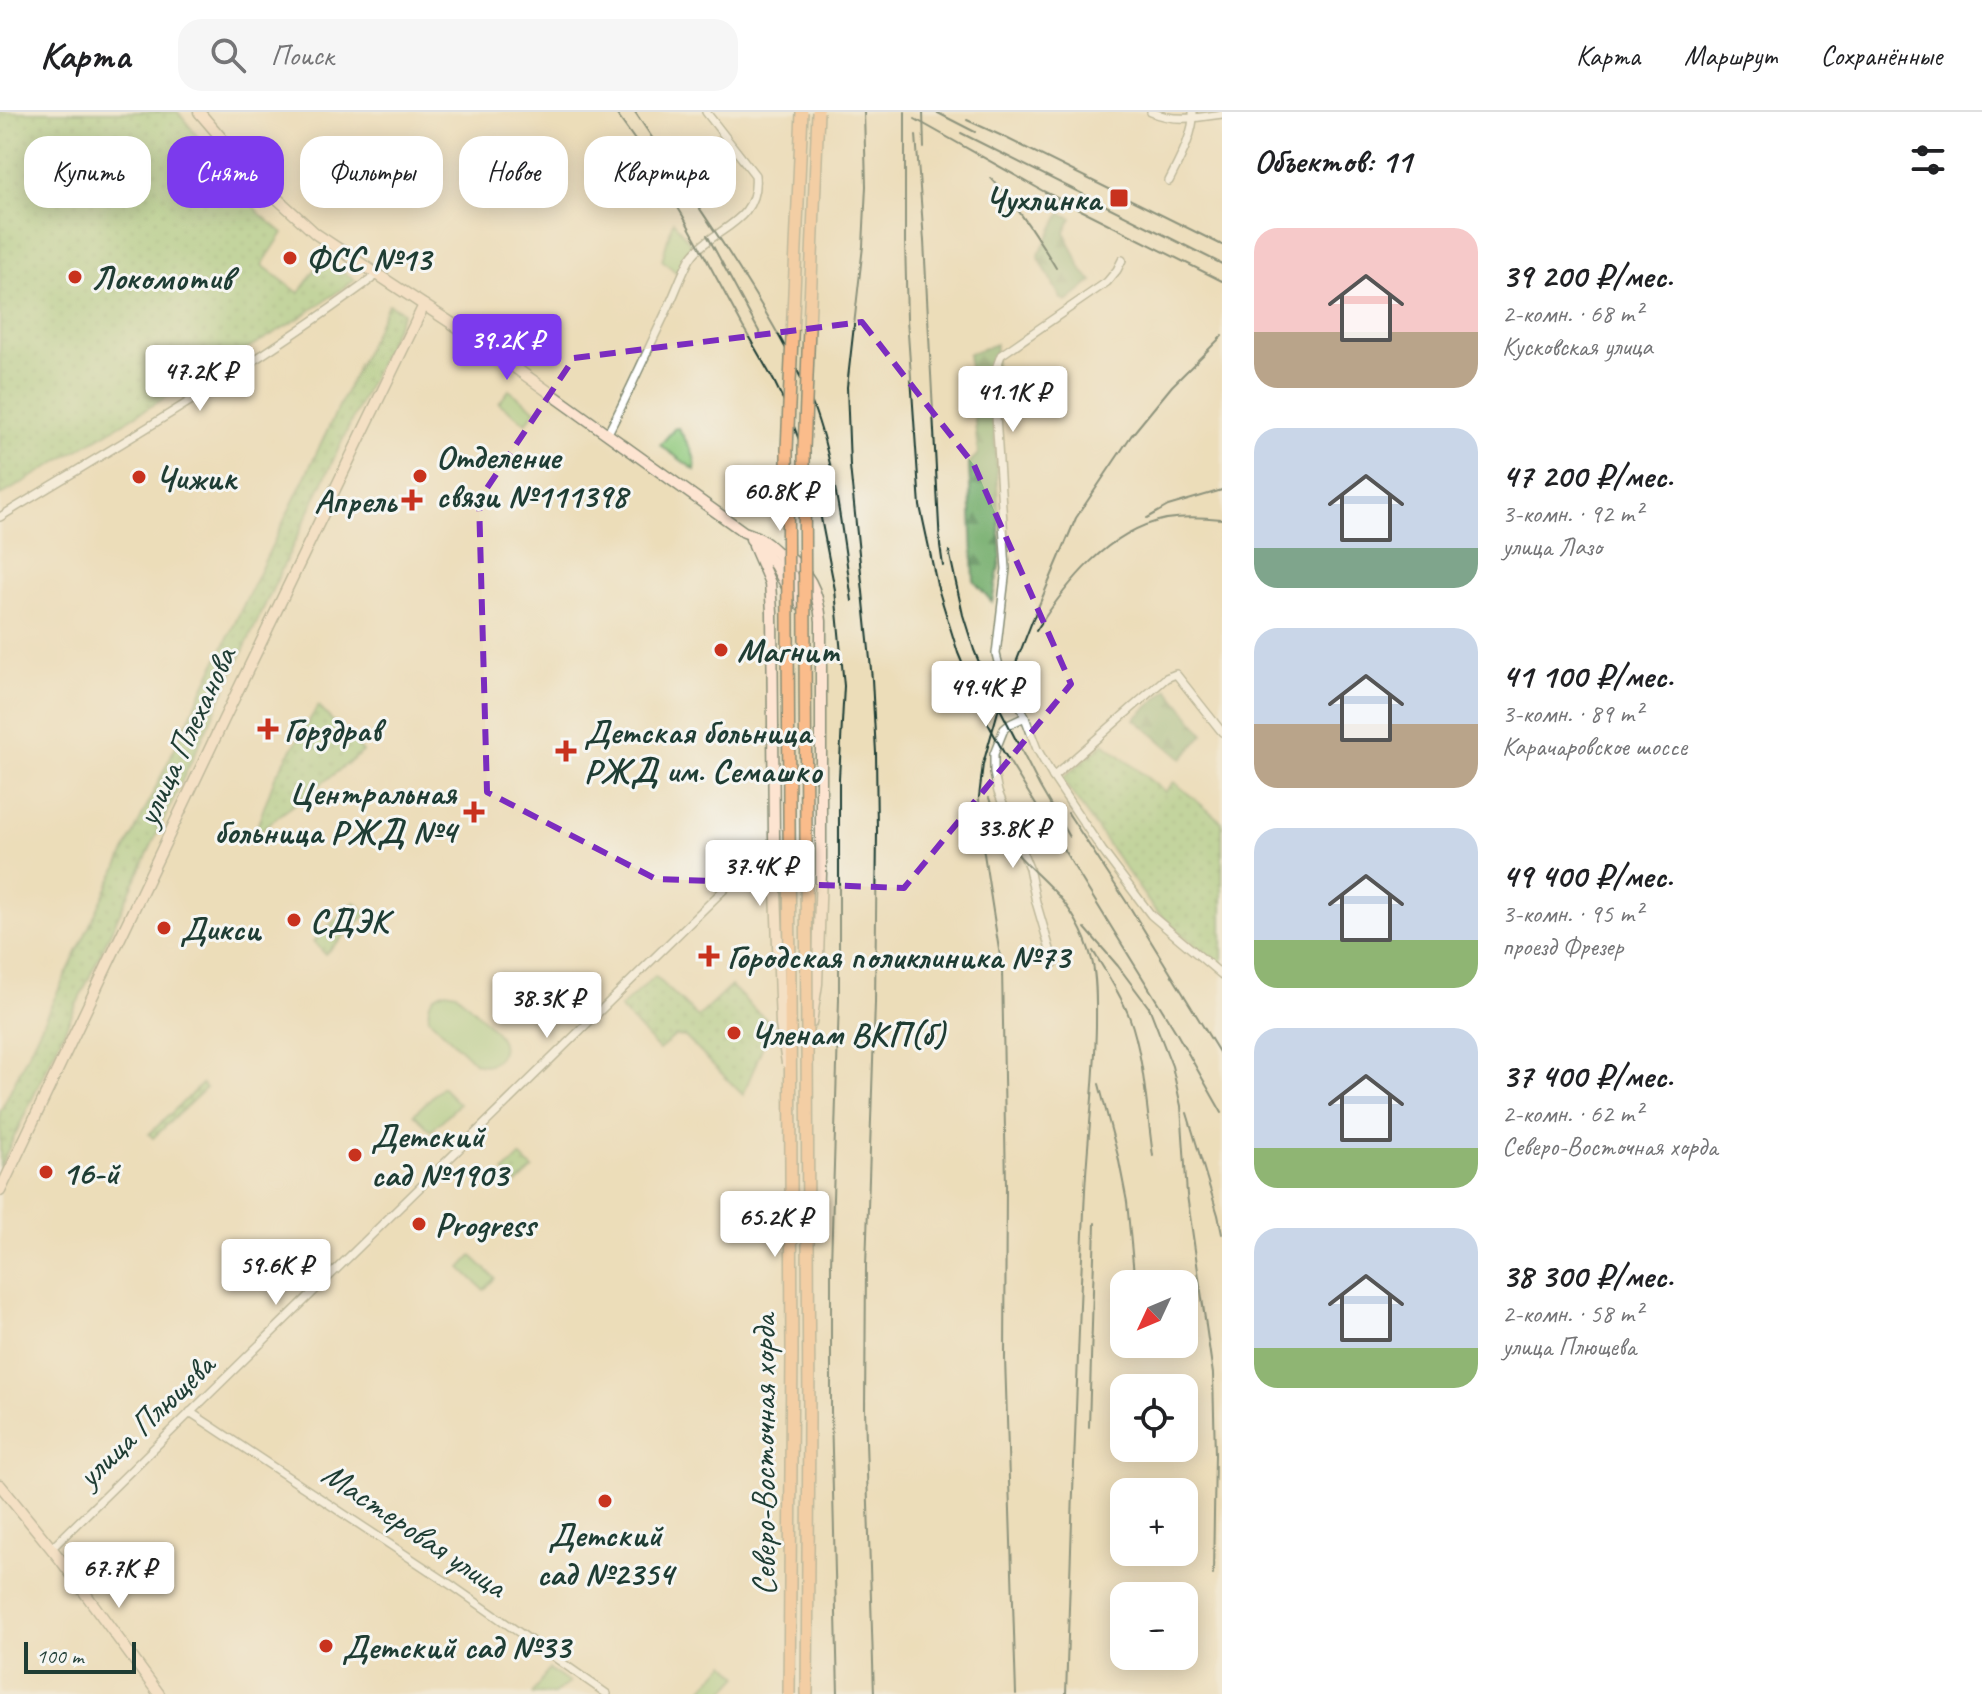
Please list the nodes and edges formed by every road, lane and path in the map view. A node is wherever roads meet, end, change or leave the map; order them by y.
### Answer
1 (199, 112) edge
2 (706, 112) edge
3 (802, 112) edge
4 (818, 112) edge
5 (1151, 112) edge
6 (1222, 114) edge
7 (1194, 115) edge
8 (1169, 181) dead end
9 (1122, 260) dead end
10 (377, 275) junction
11 (424, 305) junction
12 (608, 433) junction
13 (0, 517) edge
14 (748, 536) junction
15 (774, 549) junction
16 (1025, 717) junction
17 (1222, 732) edge
18 (1053, 777) junction
19 (791, 854) junction
20 (804, 854) junction
21 (1054, 963) dead end
22 (1222, 975) edge
23 (807, 1043) junction
24 (790, 1087) junction
25 (0, 1191) edge
26 (190, 1412) junction
27 (0, 1485) edge
28 (51, 1549) junction
29 (159, 1694) edge
30 (607, 1694) edge
31 (790, 1694) edge
32 (800, 1694) edge
33 (807, 1694) edge

1 - 10 street
2 - 12 street
3 - 24 main road, Северо-Восточная хорда, bridge
4 - 23 main road, Северо-Восточная хорда, bridge
5 - 7 street
6 - 7 street
7 - 8 street
9 - 16 street
10 - 11 street
10 - 13 street
11 - 12 street
11 - 25 street, улица Плеханова
12 - 14 street
14 - 15 street
14 - 19 street
14 - 24 street, bridge
15 - 20 street
15 - 23 street, bridge
16 - 18 street
16 - 21 street
17 - 18 street
18 - 22 street
19 - 20 street, улица Плющева
19 - 26 street, улица Плющева
19 - 31 street
20 - 32 street
23 - 33 main road, Северо-Восточная хорда
24 - 31 main road, Северо-Восточная хорда, bridge
26 - 28 street, улица Плющева
26 - 30 street, Мастеровая улица
27 - 28 street
28 - 29 street

